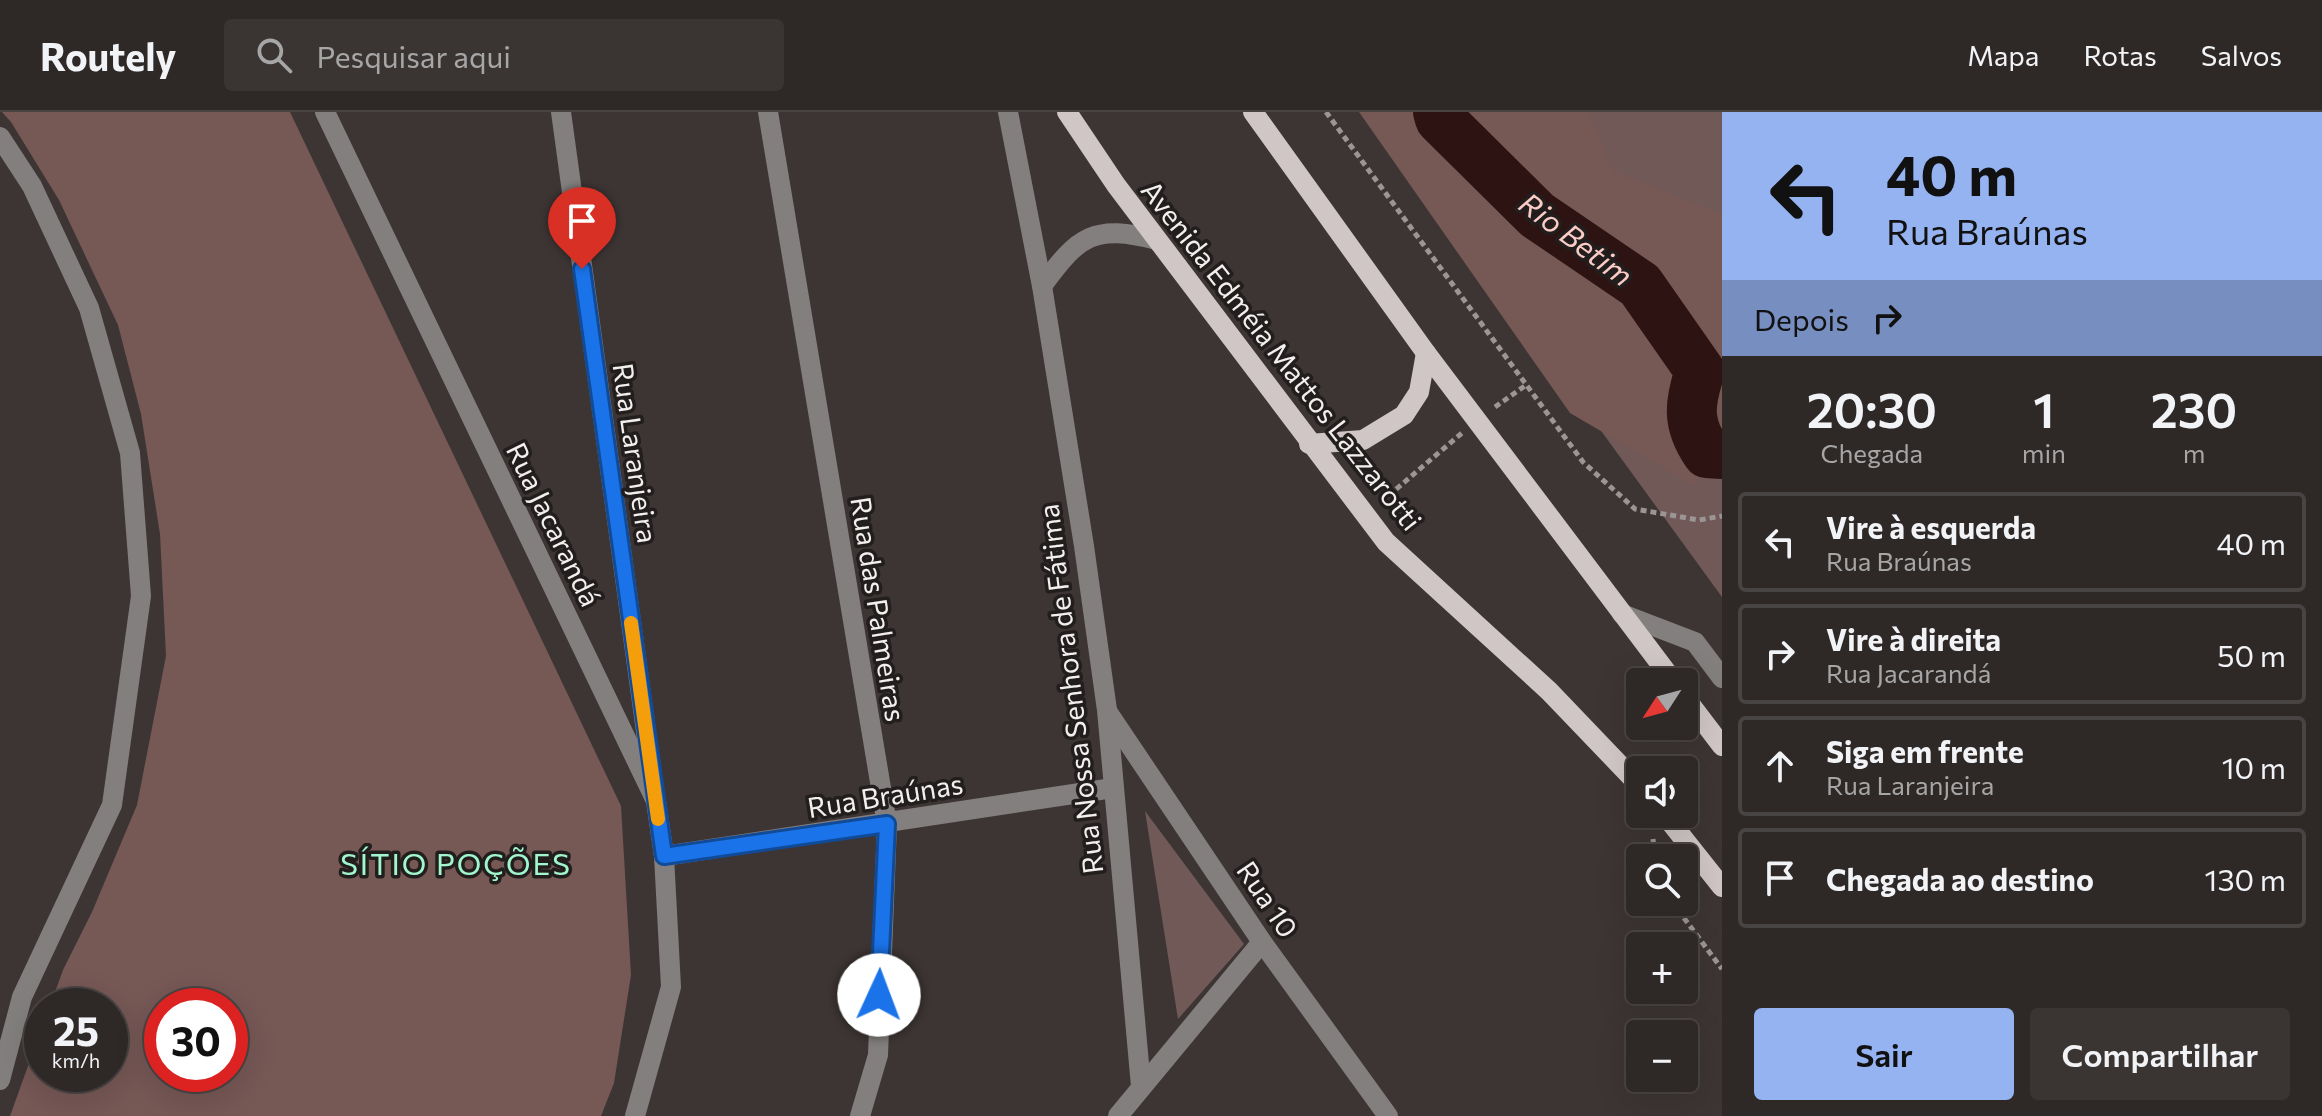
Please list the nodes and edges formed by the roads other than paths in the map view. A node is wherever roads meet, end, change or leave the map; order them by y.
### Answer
1 (325, 112) edge
2 (561, 112) edge
3 (768, 112) edge
4 (1008, 112) edge
5 (1067, 112) edge
6 (1253, 112) edge
7 (0, 137) edge
8 (1157, 240) junction
9 (1042, 286) junction
10 (1426, 353) junction
11 (1309, 444) junction
12 (1622, 614) junction
13 (1663, 668) edge
14 (1722, 678) edge
15 (1107, 710) junction
16 (1698, 714) edge
17 (1722, 746) edge
18 (1626, 771) edge
19 (1113, 788) junction
20 (656, 801) junction
21 (887, 824) junction
22 (1675, 828) edge
23 (664, 856) junction
24 (1722, 887) edge
25 (1262, 942) junction
26 (0, 1080) edge
27 (1141, 1086) junction
28 (635, 1116) edge
29 (860, 1116) edge
30 (1118, 1116) edge
31 (1388, 1116) edge

1 - 20 street, Rua Jacarandá
2 - 20 street, Rua Laranjeira
3 - 21 street, Rua das Palmeiras
4 - 9 street, Rua Nossa Senhora de Fátima
5 - 8 main road, Avenida Edméia Mattos Lazzarotti
6 - 10 main road
7 - 26 street
8 - 9 street
8 - 11 main road, Avenida Edméia Mattos Lazzarotti
9 - 15 street, Rua Nossa Senhora de Fátima
10 - 11 main road
10 - 12 main road
11 - 18 main road, Avenida Edméia Mattos Lazzarotti
12 - 13 main road
12 - 14 street
15 - 19 street, Rua Nossa Senhora de Fátima
15 - 25 street, Rua 10
16 - 17 main road
19 - 21 street, Rua Braúnas
19 - 27 street, Rua Nossa Senhora de Fátima
20 - 23 street, Rua Jacarandá
21 - 23 street, Rua Braúnas
21 - 29 street, Rua das Palmeiras
22 - 24 main road
23 - 28 street, Rua Jacarandá
25 - 27 street
25 - 31 street, Rua 10
27 - 30 street

